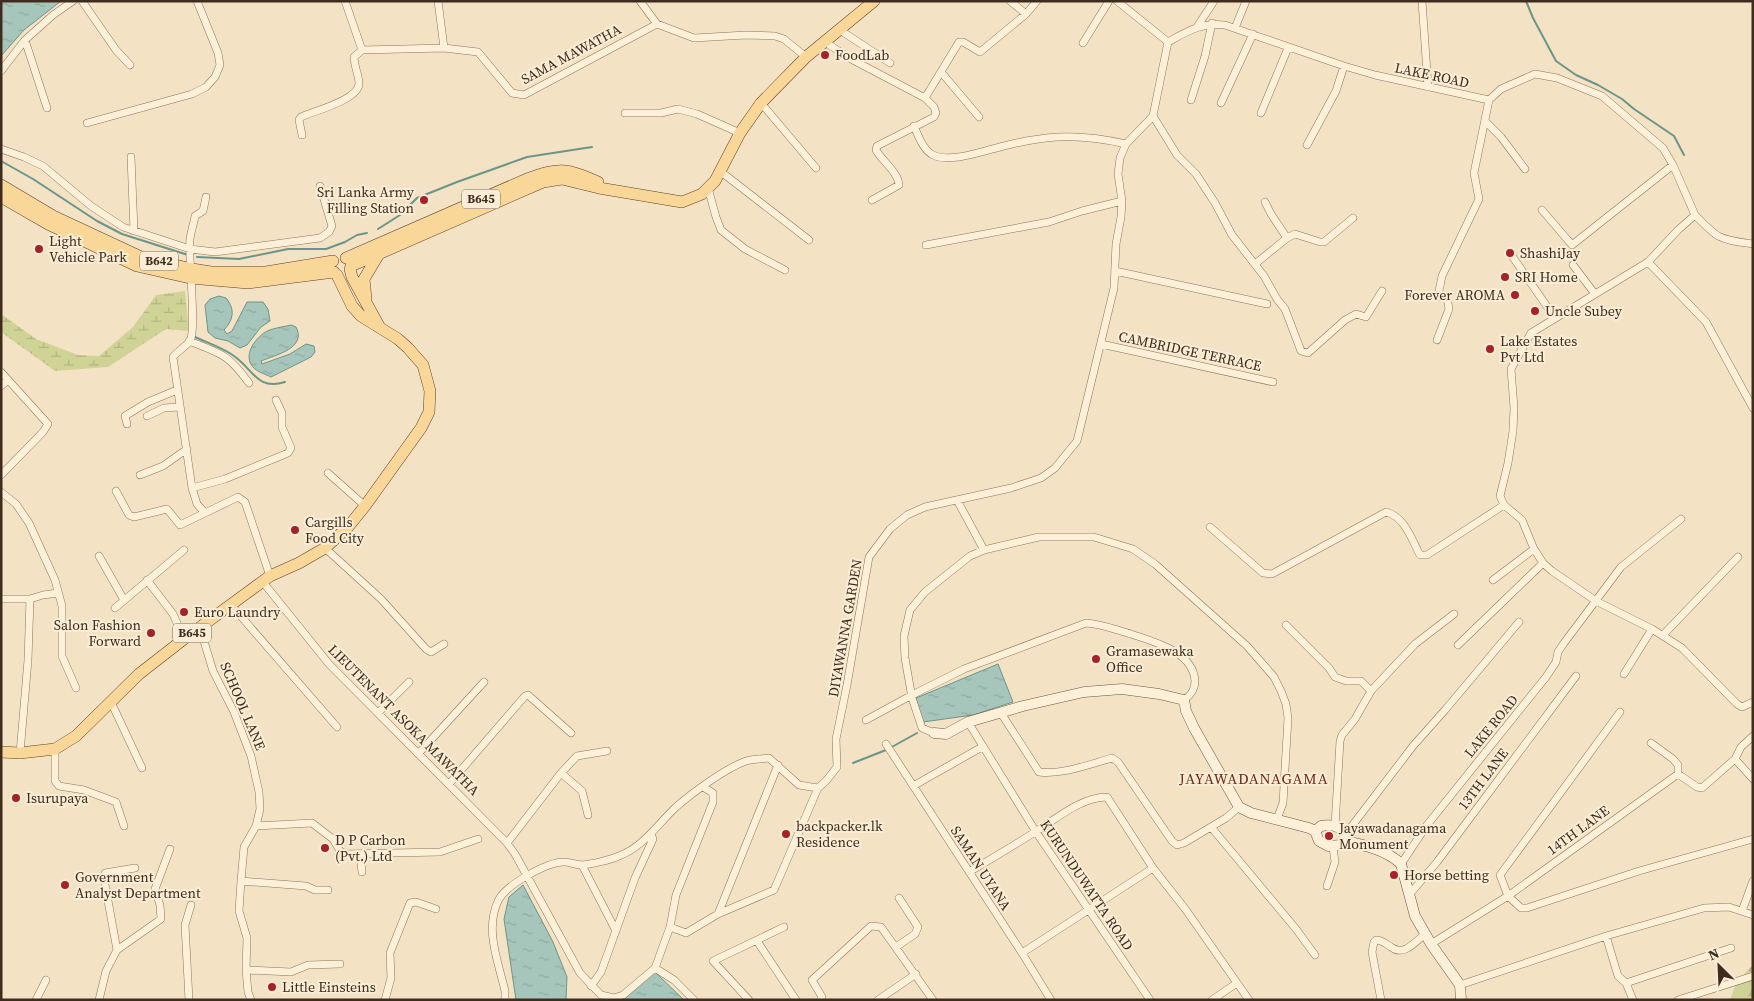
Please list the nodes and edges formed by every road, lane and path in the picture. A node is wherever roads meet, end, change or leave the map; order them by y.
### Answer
1 (73, 1) edge
2 (82, 1) edge
3 (197, 1) edge
4 (345, 1) edge
5 (438, 1) edge
6 (640, 1) edge
7 (874, 1) edge
8 (1010, 1) edge
9 (1037, 1) edge
10 (1109, 1) edge
11 (1117, 1) edge
12 (1214, 1) edge
13 (1246, 1) edge
14 (1422, 1) edge
15 (1026, 14) junction
16 (1212, 23) junction
17 (657, 24) junction
18 (1197, 27) junction
19 (1235, 28) junction
20 (840, 30) junction
21 (1252, 34) junction
22 (25, 40) junction
23 (825, 42) junction
24 (1168, 42) junction
25 (1083, 43) dead end
26 (444, 48) junction
27 (1288, 48) junction
28 (362, 50) junction
29 (806, 57) junction
30 (890, 63) dead end
31 (130, 65) dead end
32 (1344, 66) junction
33 (1, 71) edge
34 (941, 72) junction
35 (1428, 86) junction
36 (925, 98) junction
37 (1191, 100) dead end
38 (1489, 100) junction
39 (761, 103) junction
40 (1221, 104) dead end
41 (47, 108) dead end
42 (625, 113) dead end
43 (1261, 113) dead end
44 (1153, 116) junction
45 (979, 117) dead end
46 (1485, 121) junction
47 (87, 123) dead end
48 (914, 126) junction
49 (740, 133) junction
50 (302, 135) dead end
51 (1126, 144) junction
52 (1307, 145) dead end
53 (1, 149) edge
54 (131, 157) dead end
55 (1673, 165) junction
56 (816, 168) dead end
57 (1524, 169) dead end
58 (720, 171) junction
59 (1, 185) edge
60 (320, 186) dead end
61 (708, 188) junction
62 (618, 190) junction
63 (1, 196) edge
64 (206, 197) dead end
65 (872, 200) dead end
66 (1122, 201) junction
67 (1265, 202) dead end
68 (1542, 210) dead end
69 (1695, 215) junction
70 (1353, 218) dead end
71 (134, 232) junction
72 (1288, 238) junction
73 (809, 240) dead end
74 (1753, 244) edge
75 (926, 245) dead end
76 (190, 249) junction
77 (380, 253) junction
78 (1512, 256) dead end
79 (1648, 262) junction
80 (349, 264) junction
81 (1255, 264) junction
82 (1573, 265) dead end
83 (334, 269) junction
84 (785, 270) dead end
85 (1115, 271) junction
86 (191, 273) junction
87 (1382, 292) dead end
88 (1595, 294) junction
89 (367, 304) junction
90 (1267, 304) dead end
91 (1555, 318) junction
92 (378, 326) junction
93 (1437, 340) dead end
94 (189, 342) junction
95 (1101, 344) junction
96 (1, 372) edge
97 (8, 380) junction
98 (1273, 382) dead end
99 (249, 383) dead end
100 (1, 386) edge
101 (177, 390) junction
102 (276, 400) dead end
103 (1752, 405) edge
104 (179, 407) junction
105 (147, 416) dead end
106 (127, 424) dead end
107 (187, 449) junction
108 (328, 472) dead end
109 (1, 475) edge
110 (140, 475) dead end
111 (192, 488) junction
112 (116, 491) dead end
113 (1, 492) edge
114 (957, 500) junction
115 (1504, 505) junction
116 (365, 506) junction
117 (205, 513) junction
118 (1681, 519) dead end
119 (1210, 526) dead end
120 (325, 548) junction
121 (1534, 549) junction
122 (184, 550) dead end
123 (984, 550) junction
124 (99, 556) dead end
125 (1738, 557) dead end
126 (1543, 563) junction
127 (266, 578) junction
128 (147, 580) junction
129 (1493, 580) dead end
130 (58, 593) junction
131 (1, 599) edge
132 (30, 599) junction
133 (124, 600) junction
134 (1596, 601) junction
135 (231, 605) junction
136 (115, 608) dead end
137 (1454, 614) dead end
138 (1519, 622) dead end
139 (1286, 625) dead end
140 (200, 628) junction
141 (1652, 629) junction
142 (1663, 635) junction
143 (184, 639) junction
144 (444, 644) dead end
145 (1458, 645) dead end
146 (1624, 674) dead end
147 (1576, 676) dead end
148 (408, 682) dead end
149 (484, 682) dead end
150 (76, 688) dead end
151 (1371, 691) junction
152 (912, 695) junction
153 (1184, 700) junction
154 (111, 702) junction
155 (1753, 702) edge
156 (1620, 712) dead end
157 (378, 713) junction
158 (1001, 713) junction
159 (866, 720) dead end
160 (968, 722) junction
161 (337, 727) dead end
162 (571, 733) dead end
163 (934, 733) joint
164 (1753, 736) edge
165 (1652, 743) dead end
166 (887, 747) dead end
167 (982, 747) junction
168 (55, 749) junction
169 (607, 751) dead end
170 (1, 752) edge
171 (20, 753) junction
172 (418, 754) junction
173 (1735, 758) junction
174 (778, 765) junction
175 (142, 768) dead end
176 (561, 773) junction
177 (1678, 774) junction
178 (1753, 779) edge
179 (449, 784) junction
180 (913, 786) junction
181 (702, 787) junction
182 (818, 788) junction
183 (1239, 807) junction
184 (588, 815) dead end
185 (1277, 820) junction
186 (124, 826) dead end
187 (256, 826) junction
188 (1335, 826) junction
189 (1211, 828) junction
190 (1315, 831) junction
191 (1036, 832) junction
192 (651, 834) junction
193 (478, 838) dead end
194 (1345, 838) junction
195 (1753, 839) edge
196 (506, 843) junction
197 (1333, 847) junction
198 (170, 849) dead end
199 (360, 854) junction
200 (1401, 864) junction
201 (582, 865) junction
202 (134, 868) dead end
203 (1153, 868) junction
204 (362, 872) dead end
205 (969, 872) junction
206 (526, 876) junction
207 (240, 881) junction
208 (1753, 881) edge
209 (1328, 886) dead end
210 (328, 890) dead end
211 (1409, 895) junction
212 (1508, 896) junction
213 (898, 898) dead end
214 (191, 905) dead end
215 (436, 909) dead end
216 (1088, 910) junction
217 (1742, 911) junction
218 (718, 914) junction
219 (1753, 915) edge
220 (670, 926) junction
221 (784, 927) dead end
222 (616, 931) junction
223 (1425, 934) junction
224 (1606, 936) junction
225 (757, 940) junction
226 (1431, 944) junction
227 (896, 947) junction
228 (1731, 948) dead end
229 (117, 950) junction
230 (1022, 953) junction
231 (1315, 955) dead end
232 (340, 964) dead end
233 (654, 968) junction
234 (246, 970) junction
235 (916, 974) junction
236 (1753, 976) edge
237 (46, 980) dead end
238 (1626, 982) junction
239 (1237, 983) junction
240 (1460, 985) junction
241 (591, 986) junction
242 (36, 1000) edge
243 (99, 1000) edge
244 (189, 1000) edge
245 (251, 1000) edge
246 (385, 1000) edge
247 (505, 1000) edge
248 (694, 1000) edge
249 (749, 1000) edge
250 (796, 1000) edge
251 (821, 1000) edge
252 (878, 1000) edge
253 (933, 1000) edge
254 (1051, 1000) edge
255 (1150, 1000) edge
256 (1212, 1000) edge
257 (1249, 1000) edge
258 (1381, 1000) edge
259 (1461, 1000) edge
260 (1633, 1000) edge
261 (1678, 1000) edge

1 - 22 street
2 - 31 street
3 - 47 street
4 - 28 street
5 - 26 street
6 - 17 street
7 - 20 main road, B645
8 - 15 street
9 - 15 street
10 - 25 street
11 - 24 street
12 - 18 street
13 - 19 street
14 - 35 street
15 - 34 street
16 - 18 street, LAKE ROAD
16 - 19 street, LAKE ROAD
16 - 37 street
17 - 26 street, SAMA MAWATHA
17 - 29 street
18 - 24 street, LAKE ROAD
19 - 21 street, LAKE ROAD
20 - 23 main road, B645
20 - 30 street
21 - 27 street, LAKE ROAD
21 - 40 street
22 - 33 street
22 - 41 street
23 - 29 main road, B645
23 - 36 street
24 - 44 street
26 - 28 street, SAMA MAWATHA
27 - 32 street, LAKE ROAD
27 - 43 street
28 - 50 street
29 - 39 main road, B645
32 - 35 street, LAKE ROAD
32 - 52 street
34 - 36 street
34 - 45 street
35 - 38 street, LAKE ROAD
36 - 48 street
38 - 46 street
38 - 55 street
39 - 49 main road, B645
39 - 56 street
42 - 49 street
44 - 51 street
44 - 81 street
46 - 57 street
46 - 93 street
48 - 51 street
48 - 65 street
49 - 58 main road, B645
51 - 66 street, DIYAWANNA GARDEN
53 - 71 street
54 - 71 street
55 - 68 street
55 - 69 street
58 - 61 main road, B645
58 - 73 street
59 - 86 main road, B642
60 - 76 street
61 - 62 main road, B645
61 - 84 street
62 - 77 main road, B645
62 - 80 main road, B645
63 - 86 main road, B642
64 - 76 street
66 - 75 street
66 - 85 street, DIYAWANNA GARDEN
67 - 72 street
69 - 74 street
69 - 79 street
70 - 72 street
71 - 76 street
72 - 81 street
76 - 86 street
77 - 80 main road, B645
77 - 89 main road
78 - 91 street
79 - 88 street
79 - 103 street
80 - 83 main road
80 - 83 main road
80 - 89 main road, B645
81 - 87 street
82 - 88 street
83 - 86 main road, B642
83 - 92 main road, B645
85 - 90 street
85 - 95 street, DIYAWANNA GARDEN
86 - 94 street
88 - 91 street
89 - 92 main road, B645
91 - 115 street
92 - 116 main road, B645
94 - 99 street
94 - 101 street
95 - 98 street, CAMBRIDGE TERRACE
95 - 114 street, DIYAWANNA GARDEN
96 - 97 street
97 - 100 street
97 - 109 street
101 - 104 street
101 - 106 street
102 - 111 street
104 - 105 street
104 - 107 street
107 - 110 street
107 - 111 street
108 - 116 street
111 - 117 street
112 - 117 street
113 - 130 street
114 - 123 street
114 - 182 street, DIYAWANNA GARDEN
115 - 119 street
115 - 121 street
116 - 120 main road, B645
117 - 127 street
118 - 134 street, LAKE ROAD
120 - 127 main road, B645
120 - 144 street
121 - 126 street
121 - 129 street
122 - 128 street
123 - 152 street
123 - 185 street
124 - 133 street
125 - 142 street
126 - 134 street
126 - 145 street
127 - 135 main road, B645
127 - 157 street, LIEUTENANT ASOKA MAWATHA
128 - 133 street
128 - 143 street
130 - 132 street
130 - 150 street
131 - 132 street
132 - 171 street
133 - 136 street
134 - 141 street
134 - 200 street, LAKE ROAD
135 - 140 main road, B645
135 - 161 street
137 - 151 street
138 - 194 street
139 - 151 street
140 - 143 main road, B645
140 - 187 street, SCHOOL LANE
141 - 142 street
141 - 146 street
142 - 155 street
143 - 154 main road, B645
147 - 211 street, 13TH LANE
148 - 157 street
149 - 172 street
151 - 188 street
152 - 153 street
152 - 159 street
152 - 163 street
153 - 158 street
153 - 183 street
154 - 168 main road, B645
154 - 175 street
156 - 212 street
157 - 172 street, LIEUTENANT ASOKA MAWATHA
158 - 160 street
158 - 189 street
160 - 163 street
160 - 167 street, KURUNDUWATTA ROAD
162 - 179 street
164 - 173 street
165 - 177 street
166 - 180 street, SAMAN UYANA
167 - 180 street
167 - 191 street, KURUNDUWATTA ROAD
168 - 171 main road, B645
168 - 186 street
169 - 176 street
170 - 171 main road, B645
172 - 179 street, LIEUTENANT ASOKA MAWATHA
173 - 177 street
173 - 178 street
174 - 181 street
174 - 182 street
174 - 218 street
176 - 184 street
176 - 196 street
177 - 212 street, 14TH LANE
179 - 196 street, LIEUTENANT ASOKA MAWATHA
180 - 205 street, SAMAN UYANA
181 - 192 street
181 - 220 street
182 - 218 street, DIYAWANNA GARDEN
183 - 185 street
183 - 189 street
185 - 190 street
187 - 199 street
187 - 207 street, SCHOOL LANE
188 - 190 street
188 - 194 street
189 - 231 street
190 - 197 street
191 - 203 street
191 - 205 street
191 - 216 street, KURUNDUWATTA ROAD
192 - 201 street
192 - 222 street
193 - 199 street
194 - 197 street
194 - 200 street
195 - 212 street
196 - 206 street, LIEUTENANT ASOKA MAWATHA
197 - 209 street
198 - 229 street
199 - 204 street
200 - 211 street
201 - 206 street
201 - 222 street
202 - 229 street
203 - 216 street
203 - 239 street
205 - 230 street, SAMAN UYANA
206 - 241 street
206 - 247 street
207 - 210 street
207 - 234 street, SCHOOL LANE
208 - 217 street
211 - 223 street
212 - 226 street, 14TH LANE
213 - 227 street
214 - 244 street
215 - 246 street
216 - 230 street
216 - 255 street, KURUNDUWATTA ROAD
217 - 219 street
217 - 224 street
218 - 220 street, DIYAWANNA GARDEN
220 - 233 street
221 - 225 street
222 - 241 street
223 - 226 street
223 - 258 street
224 - 238 street
224 - 240 street
225 - 249 street
225 - 250 street
226 - 240 street
227 - 235 street
227 - 251 street
228 - 238 street
229 - 243 street
230 - 254 street, SAMAN UYANA
232 - 234 street
233 - 241 street
233 - 248 street
234 - 245 street, SCHOOL LANE
235 - 252 street
235 - 253 street
236 - 261 street
237 - 242 street
238 - 260 street
239 - 256 street
239 - 257 street
240 - 259 street

